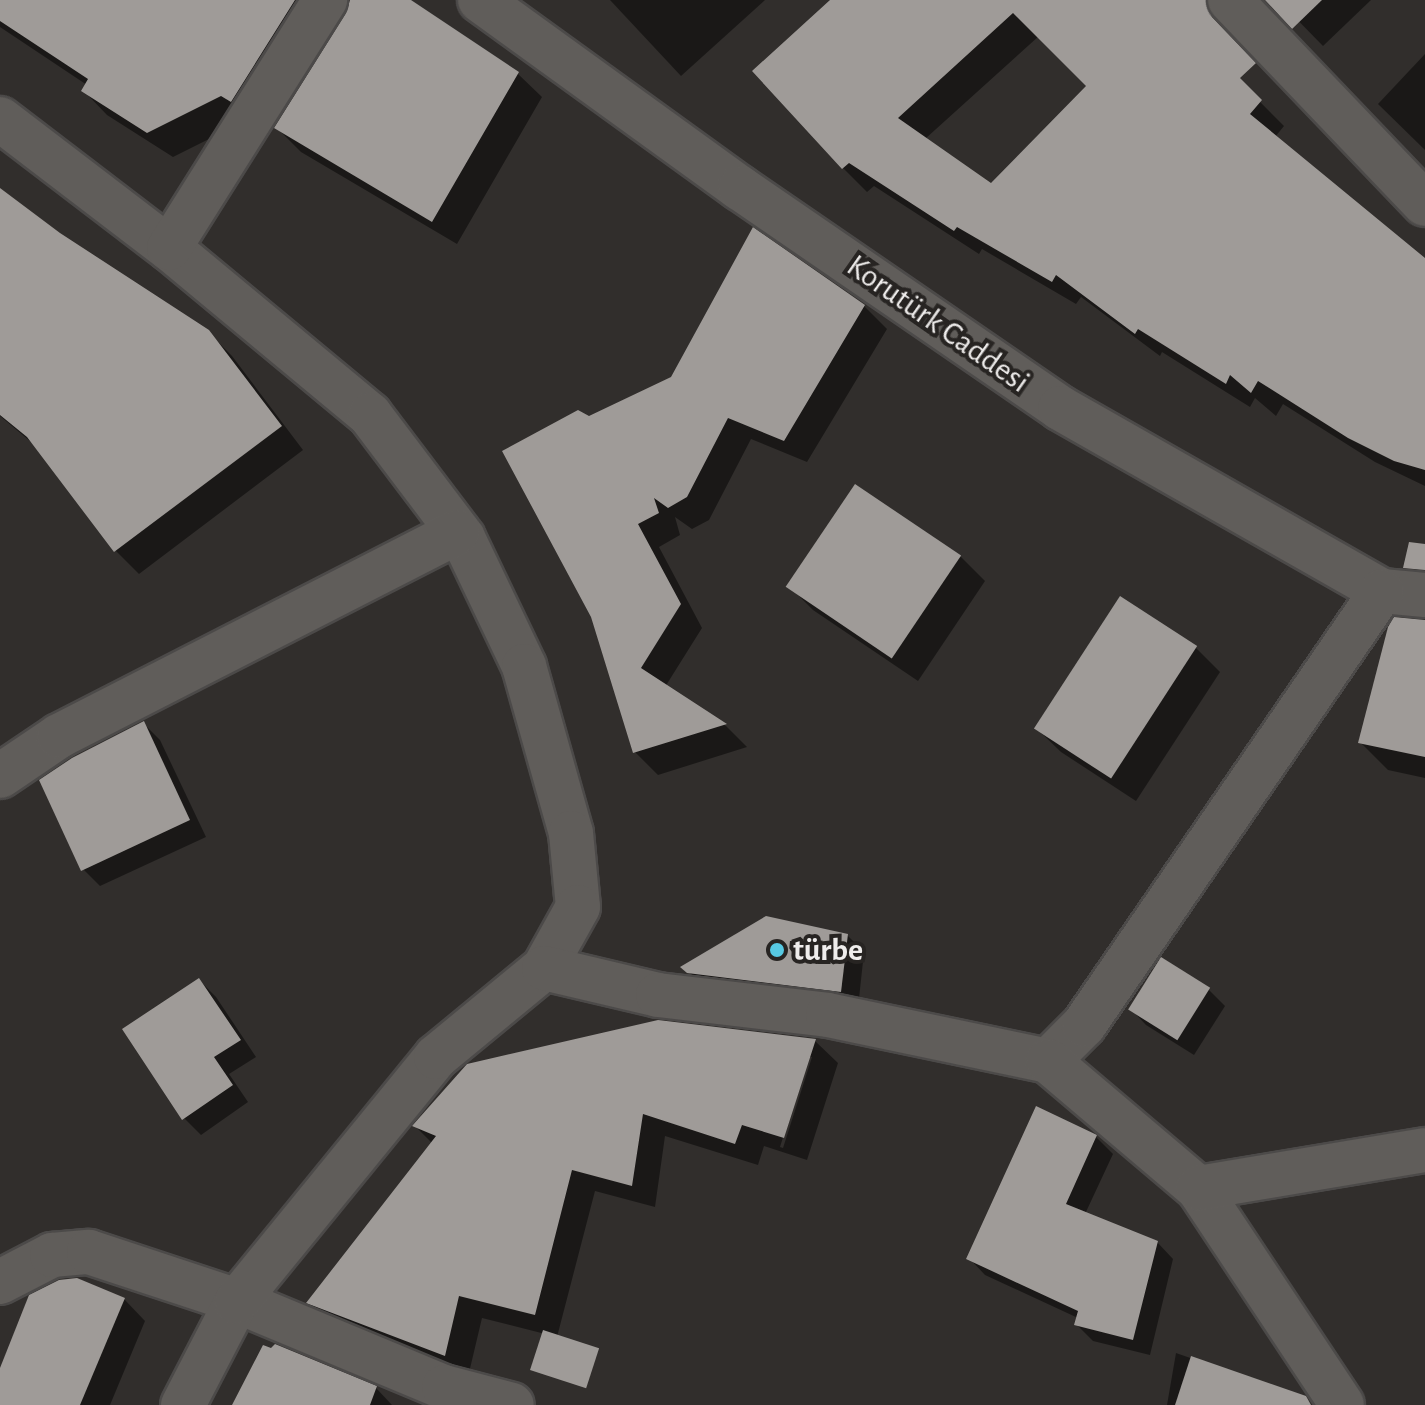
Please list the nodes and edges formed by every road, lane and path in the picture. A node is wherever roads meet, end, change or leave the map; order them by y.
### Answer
1 (325, 0) edge
2 (480, 0) edge
3 (1230, 0) edge
4 (0, 119) edge
5 (1425, 204) edge
6 (169, 248) junction
7 (458, 532) junction
8 (1382, 591) junction
9 (1425, 595) edge
10 (0, 776) edge
11 (544, 968) junction
12 (1048, 1061) junction
13 (1425, 1150) edge
14 (1198, 1188) junction
15 (0, 1282) edge
16 (237, 1301) junction
17 (183, 1405) edge
18 (512, 1405) edge
19 (1342, 1405) edge

1 - 6 street
2 - 8 street, Korutürk Caddesi
3 - 5 street
4 - 6 street
6 - 7 street
7 - 10 street
7 - 11 street
8 - 9 street, Korutürk Caddesi
8 - 12 street
11 - 12 street
11 - 16 street
12 - 14 street
13 - 14 street
14 - 19 street
15 - 16 street
16 - 17 street
16 - 18 street

